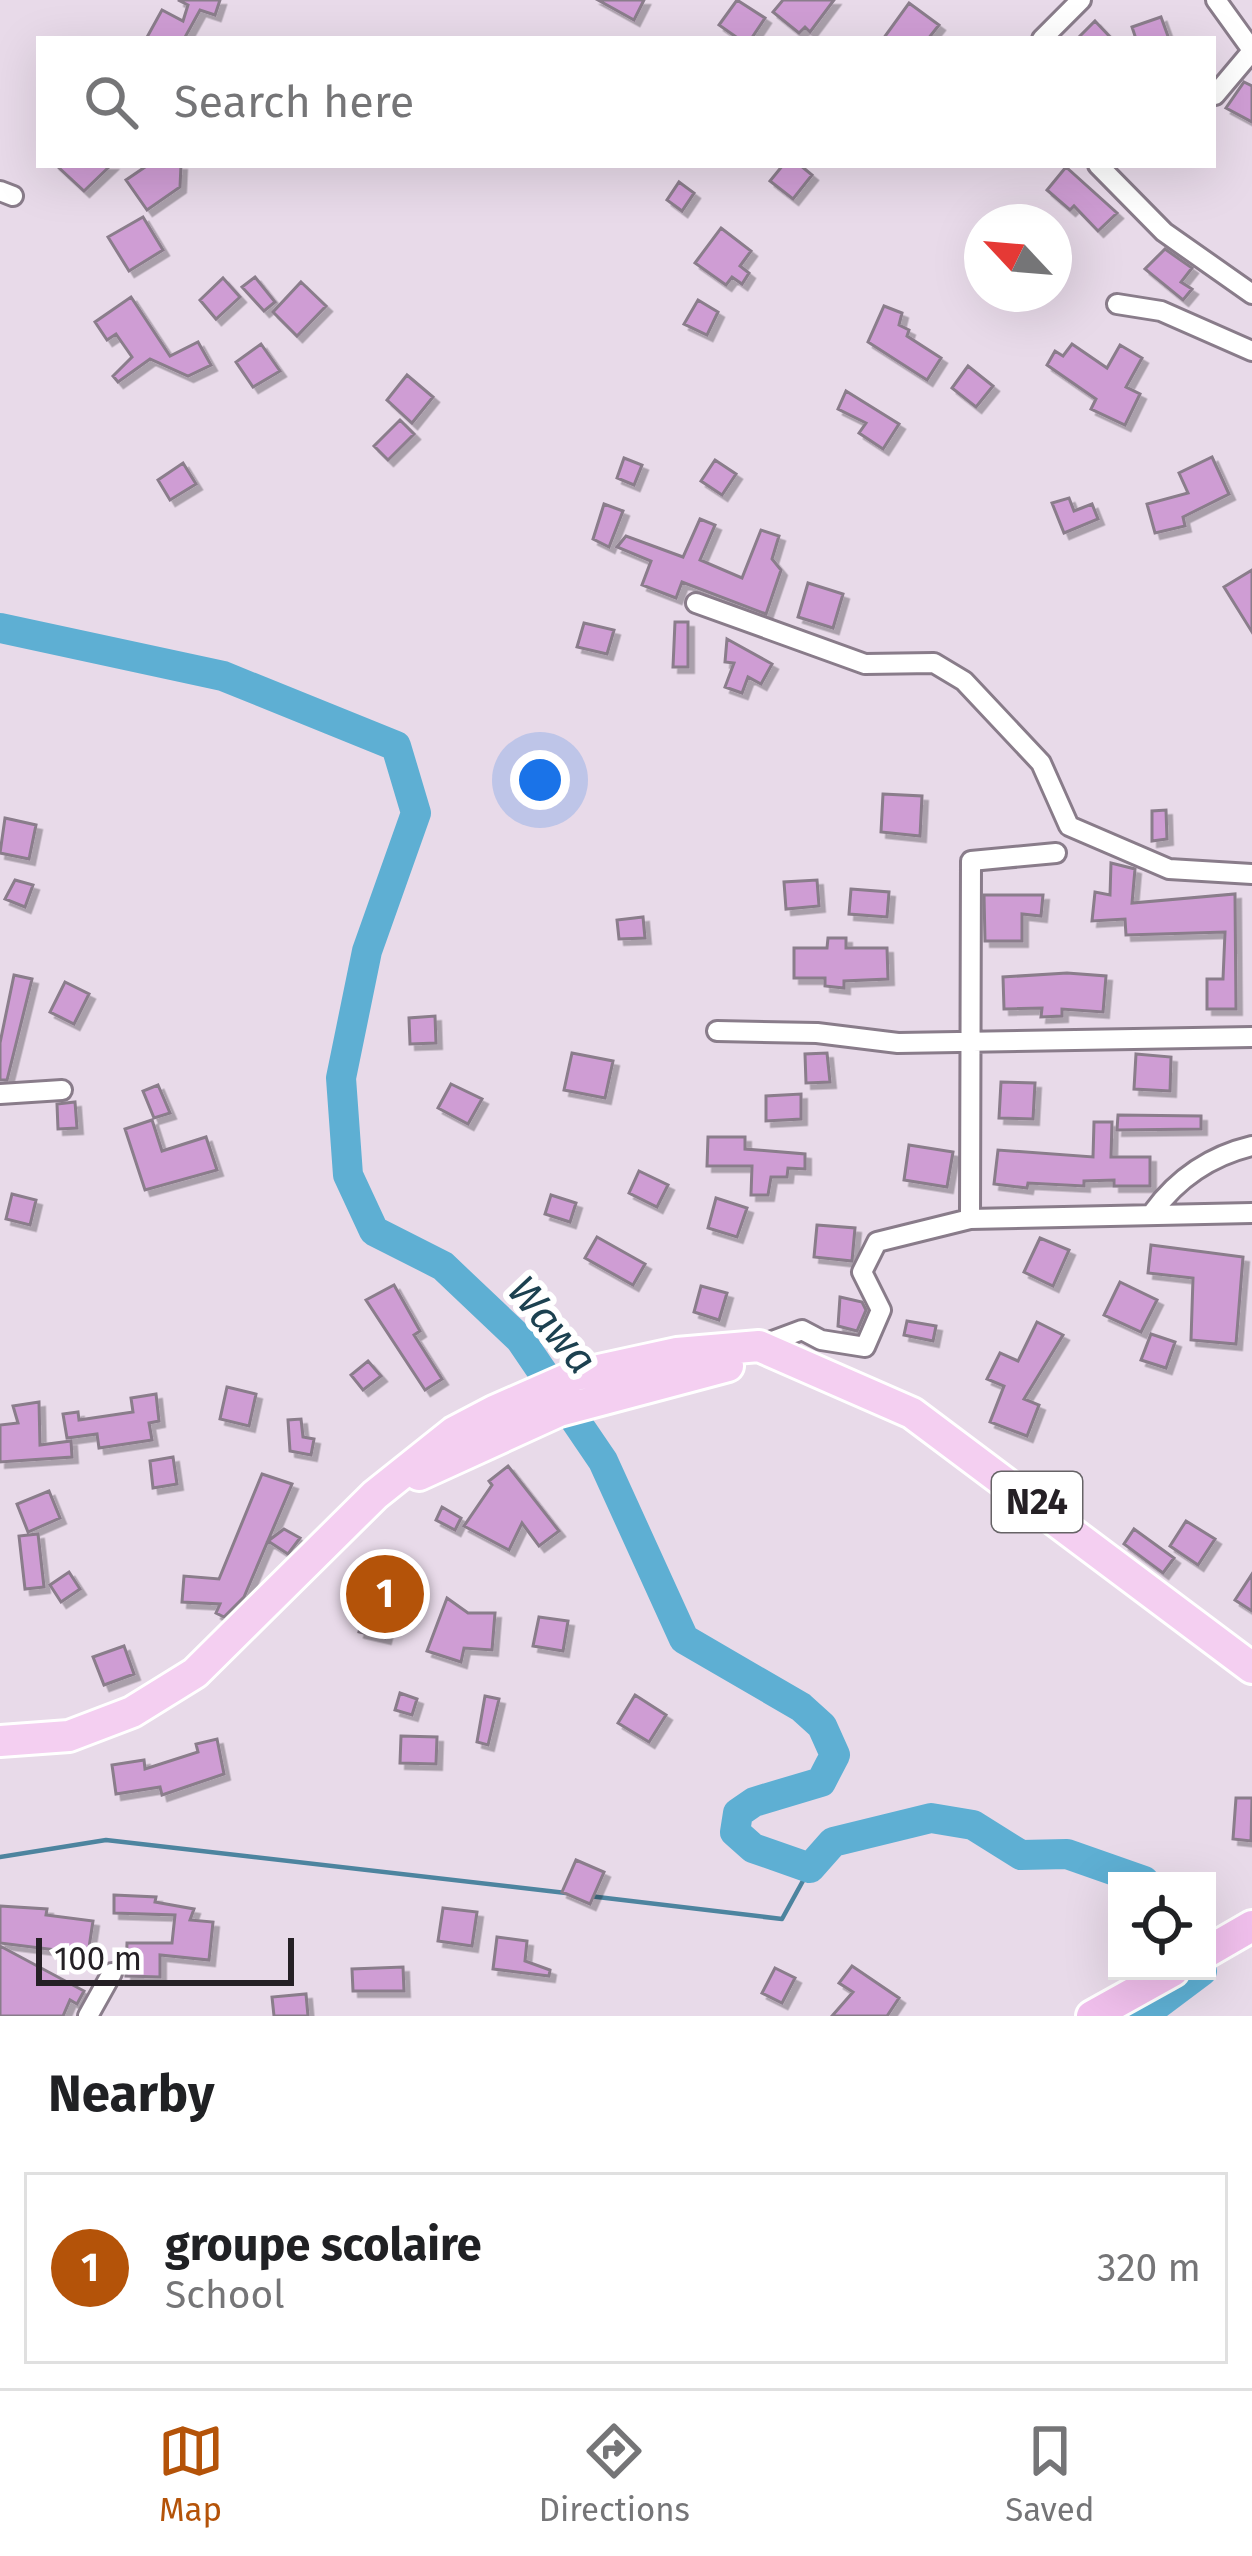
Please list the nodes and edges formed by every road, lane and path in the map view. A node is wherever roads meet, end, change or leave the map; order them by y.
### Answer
1 (1081, 0) edge
2 (1216, 0) edge
3 (1046, 36) edge
4 (1252, 51) edge
5 (1216, 94) edge
6 (1101, 168) edge
7 (1252, 295) edge
8 (1117, 304) dead end
9 (1252, 351) edge
10 (697, 603) dead end
11 (1056, 853) dead end
12 (1252, 874) edge
13 (717, 1031) dead end
14 (1252, 1037) edge
15 (970, 1042) junction
16 (62, 1090) dead end
17 (0, 1094) edge
18 (1252, 1146) edge
19 (1153, 1212) junction
20 (1252, 1213) edge
21 (970, 1219) junction
22 (759, 1346) junction
23 (806, 1362) junction
24 (583, 1388) junction
25 (1252, 1668) edge
26 (0, 1742) edge
27 (1252, 1927) edge
28 (1216, 1947) edge
29 (112, 1972) dead end
30 (1156, 1980) edge
31 (1097, 2013) edge
32 (88, 2016) edge

1 - 3 street
2 - 4 street
4 - 5 street
6 - 7 street
8 - 9 street
10 - 12 street
11 - 15 street
13 - 15 street
14 - 15 street
15 - 21 street
16 - 17 street
18 - 19 street
19 - 20 street
19 - 21 street
21 - 22 street
22 - 23 main road, N24
22 - 24 main road, N24
23 - 24 main road, N24
23 - 25 main road, N24
24 - 26 main road, N24
27 - 28 highway
29 - 32 street
30 - 31 highway

